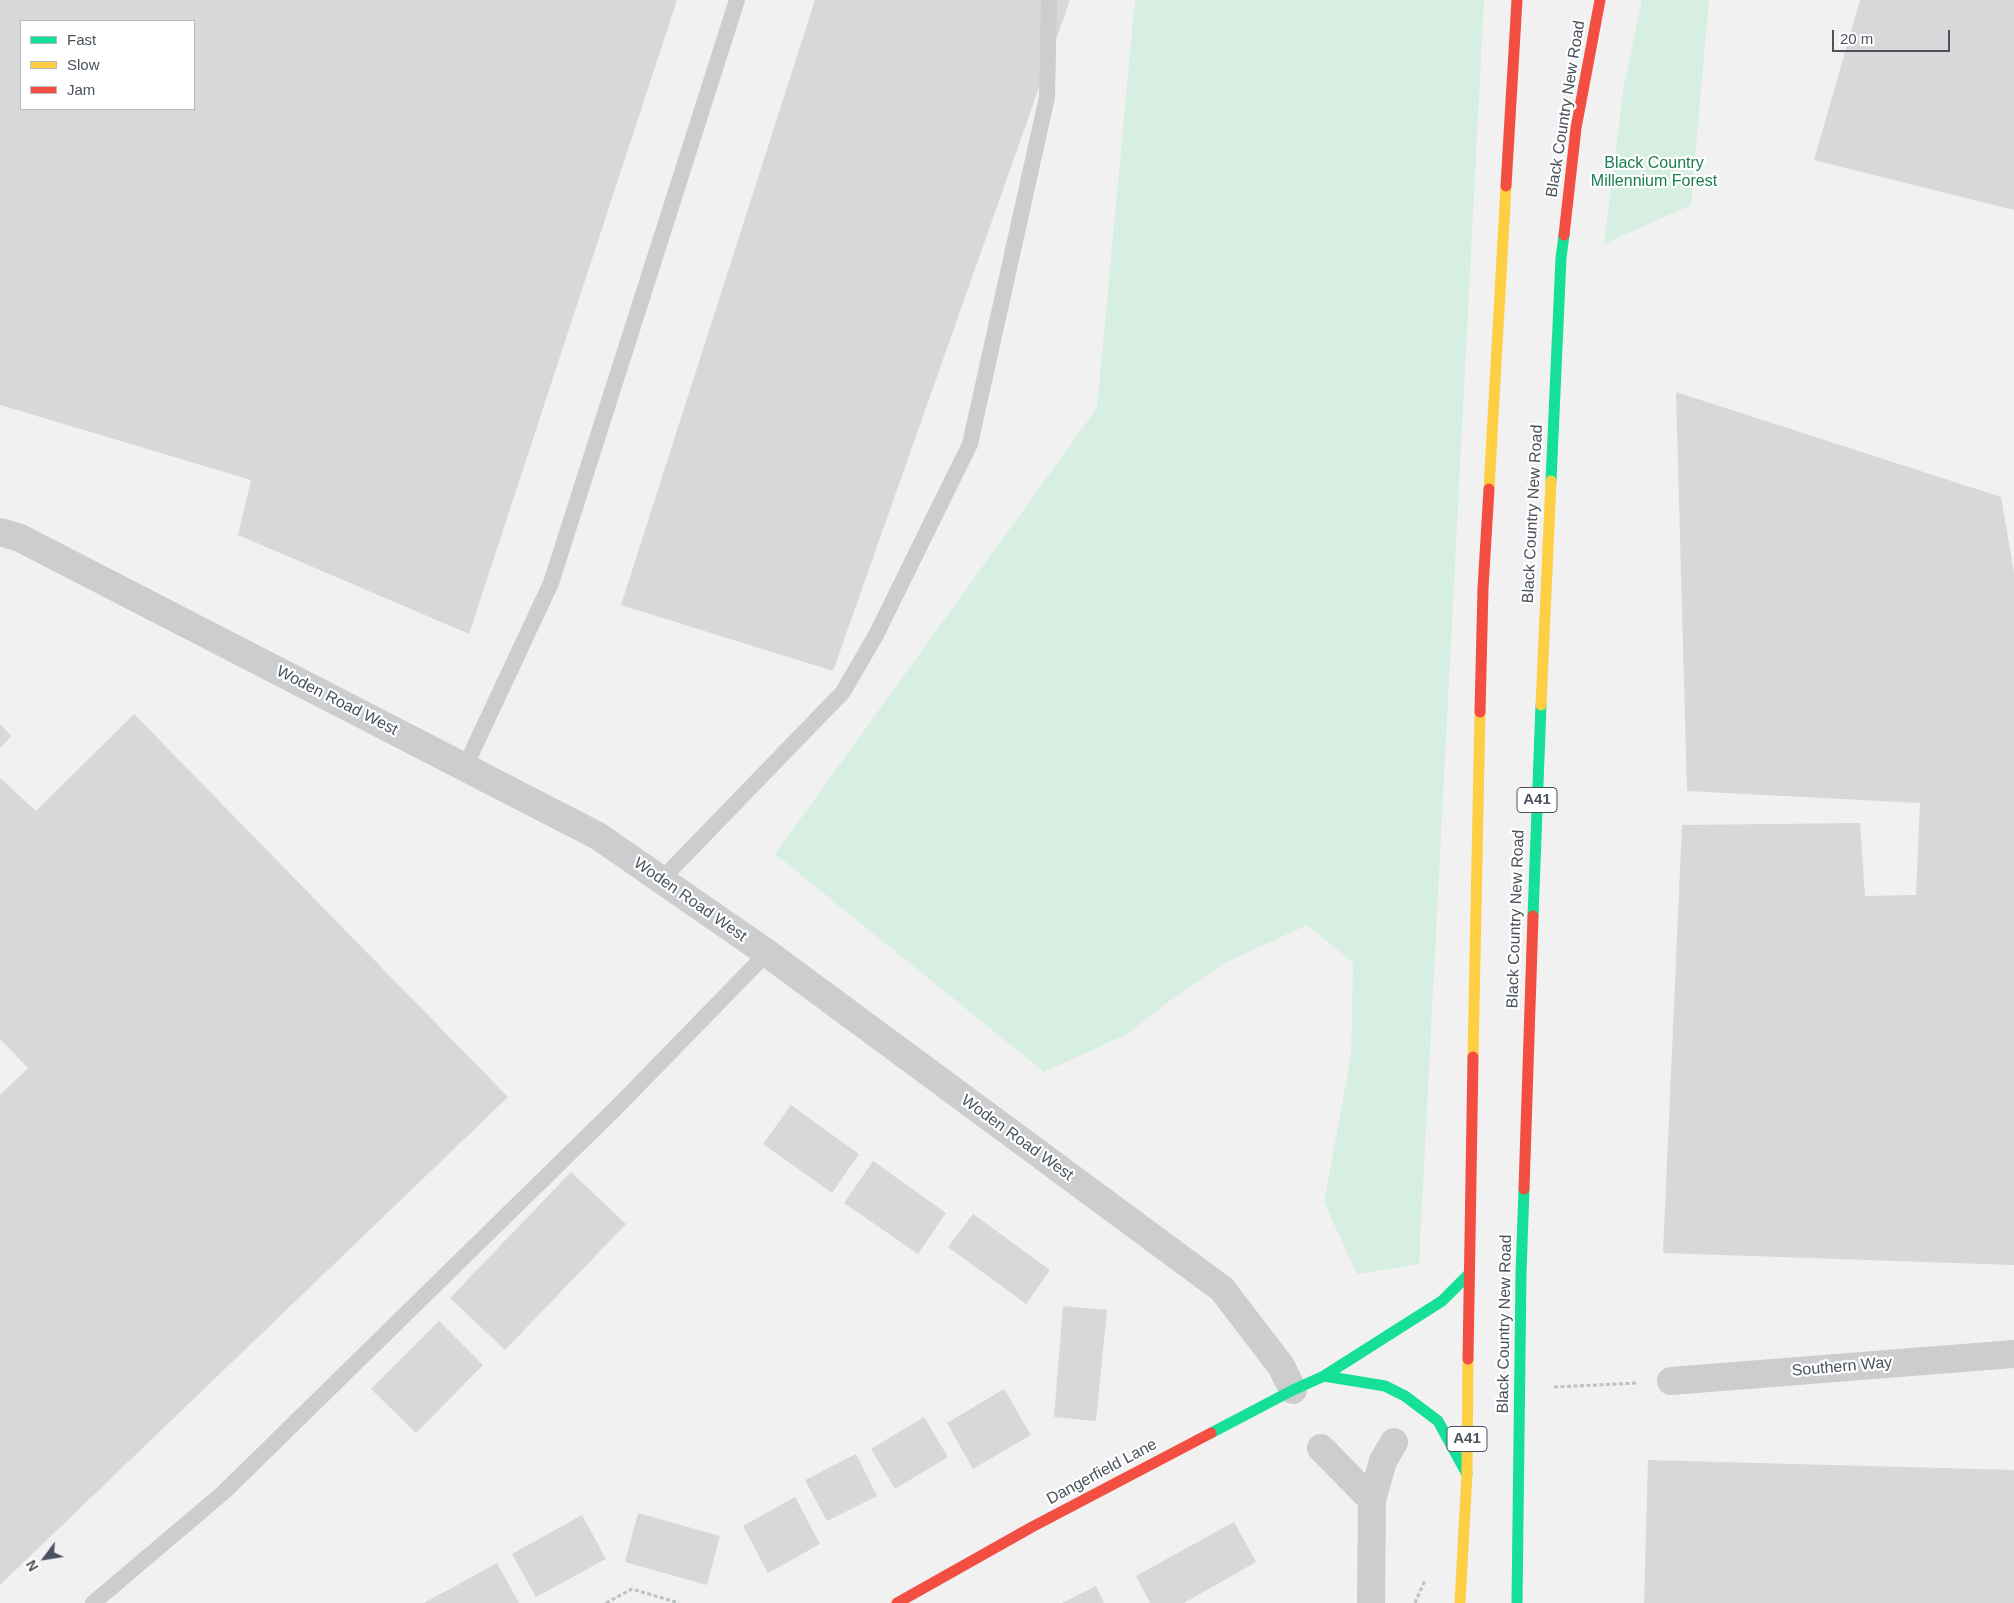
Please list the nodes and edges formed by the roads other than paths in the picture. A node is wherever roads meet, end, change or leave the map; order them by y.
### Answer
1 (737, 0) edge
2 (1049, 0) edge
3 (1517, 0) edge
4 (1600, 0) edge
5 (0, 532) edge
6 (465, 767) junction
7 (661, 880) junction
8 (767, 953) junction
9 (1468, 1275) junction
10 (2014, 1354) edge
11 (1324, 1376) junction
12 (1671, 1381) road end
13 (1293, 1390) junction
14 (1394, 1442) dead end
15 (1321, 1448) dead end
16 (1467, 1474) junction
17 (1372, 1500) junction
18 (93, 1603) edge
19 (898, 1603) edge
20 (1371, 1603) edge
21 (1460, 1603) edge
22 (1517, 1603) edge

1 - 6 lane
2 - 7 lane
3 - 9 main road, A41
4 - 22 main road, Black Country New Road / A41
5 - 6 street, Woden Road West
6 - 7 street, Woden Road West
7 - 8 street, Woden Road West
8 - 13 street, Woden Road West
8 - 18 lane
9 - 11 main road, Dangerfield Lane
9 - 16 main road, A41
10 - 12 street, Southern Way
11 - 13 main road, Dangerfield Lane
11 - 16 main road
13 - 19 main road, Dangerfield Lane
14 - 17 street
15 - 17 street
16 - 21 main road, A41
17 - 20 street

